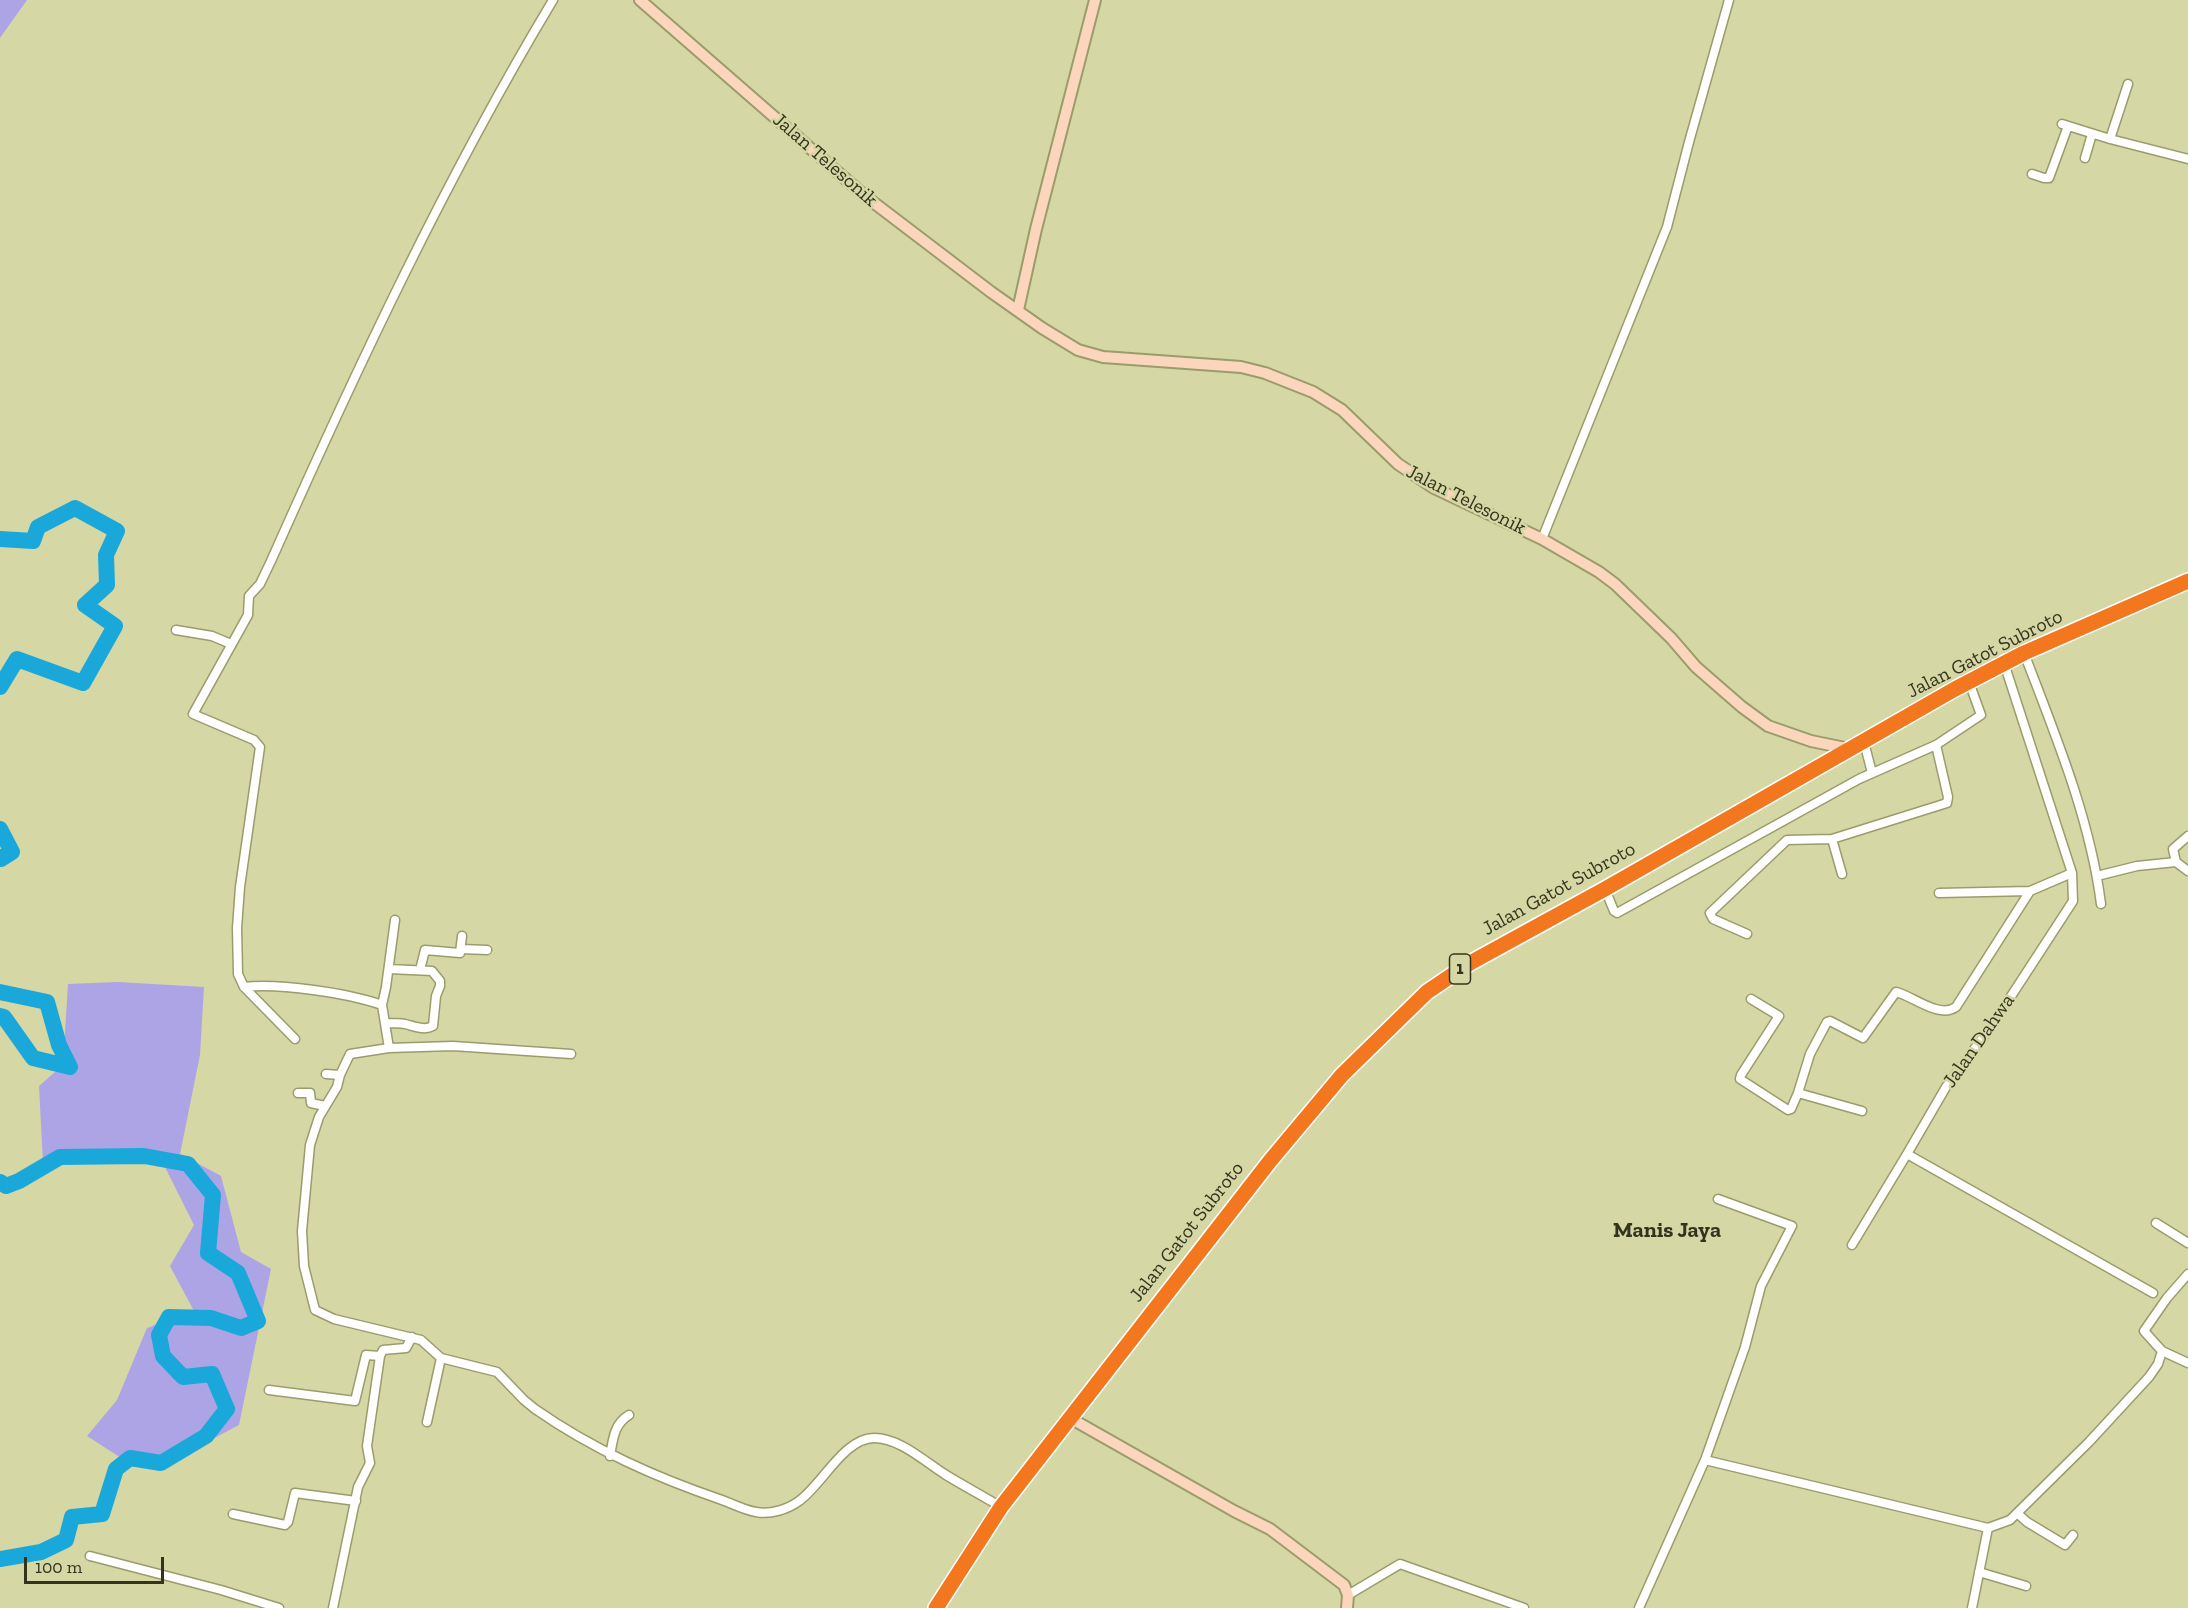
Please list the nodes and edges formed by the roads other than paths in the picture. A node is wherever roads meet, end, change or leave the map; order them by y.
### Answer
1 (553, 0) edge
2 (640, 0) edge
3 (1095, 0) edge
4 (1729, 0) edge
5 (2128, 84) dead end
6 (2092, 134) junction
7 (2110, 139) junction
8 (2085, 158) dead end
9 (2188, 159) edge
10 (2032, 174) dead end
11 (1018, 310) junction
12 (1542, 539) junction
13 (2188, 581) edge
14 (176, 630) dead end
15 (231, 644) junction
16 (2024, 653) junction
17 (2004, 663) junction
18 (1969, 682) junction
19 (1936, 745) junction
20 (1857, 746) junction
21 (1872, 773) junction
22 (2188, 836) edge
23 (1832, 839) junction
24 (2176, 862) junction
25 (2187, 868) edge
26 (2072, 873) junction
27 (1842, 874) dead end
28 (2097, 876) junction
29 (1605, 889) junction
30 (2030, 891) junction
31 (1939, 893) dead end
32 (2101, 904) dead end
33 (394, 920) dead end
34 (1747, 934) dead end
35 (462, 936) dead end
36 (461, 949) junction
37 (486, 950) dead end
38 (389, 969) junction
39 (420, 970) junction
40 (244, 987) junction
41 (1751, 999) dead end
42 (382, 1005) junction
43 (385, 1023) junction
44 (296, 1039) dead end
45 (389, 1048) junction
46 (571, 1054) dead end
47 (326, 1074) dead end
48 (340, 1075) junction
49 (298, 1093) dead end
50 (1798, 1093) junction
51 (325, 1106) junction
52 (1862, 1111) dead end
53 (1907, 1154) junction
54 (1718, 1199) dead end
55 (2156, 1223) dead end
56 (2188, 1243) edge
57 (1852, 1245) dead end
58 (2186, 1279) edge
59 (2153, 1293) dead end
60 (412, 1338) junction
61 (2162, 1351) junction
62 (380, 1356) junction
63 (441, 1358) junction
64 (2188, 1363) edge
65 (268, 1390) dead end
66 (629, 1415) dead end
67 (1070, 1418) junction
68 (427, 1422) dead end
69 (610, 1456) junction
70 (1705, 1460) junction
71 (356, 1501) junction
72 (1001, 1507) junction
73 (2017, 1513) junction
74 (233, 1514) dead end
75 (1988, 1528) junction
76 (2073, 1535) dead end
77 (90, 1556) dead end
78 (1979, 1572) junction
79 (2026, 1586) dead end
80 (1348, 1595) junction
81 (937, 1606) edge
82 (279, 1608) edge
83 (333, 1608) edge
84 (1347, 1608) edge
85 (1524, 1608) edge
86 (1639, 1608) edge
87 (1972, 1608) edge

1 - 15 street
2 - 11 street, Jalan Telesonik
3 - 11 street
4 - 12 street
5 - 7 street
6 - 7 street
6 - 8 street
6 - 10 street
7 - 9 street
11 - 12 street, Jalan Telesonik
12 - 20 street, Jalan Telesonik
13 - 16 highway, Jalan Gatot Subroto / 1
14 - 15 street
15 - 40 street
16 - 17 highway, Jalan Gatot Subroto / 1
16 - 28 street
17 - 18 highway, Jalan Gatot Subroto / 1
17 - 26 street, Jalan Dahwa
18 - 19 street
18 - 20 highway, Jalan Gatot Subroto / 1
19 - 21 street
19 - 23 street
20 - 21 street
20 - 29 highway, Jalan Gatot Subroto / 1
21 - 29 street
22 - 24 street
23 - 27 street
23 - 34 street
24 - 25 street
24 - 28 street
26 - 30 street
26 - 53 street, Jalan Dahwa
28 - 32 street
29 - 67 highway, Jalan Gatot Subroto / 1
30 - 31 street
30 - 50 street
33 - 38 street
35 - 36 street
36 - 37 street
36 - 39 street
38 - 39 street
38 - 42 street
39 - 43 street
40 - 42 street
40 - 44 street
41 - 50 street
42 - 43 street
43 - 45 street
45 - 46 street
45 - 48 street
47 - 48 street
48 - 51 street
49 - 51 street
50 - 52 street
51 - 60 street
53 - 57 street, Jalan Dahwa
53 - 59 street
54 - 70 street
55 - 56 street
58 - 61 street
60 - 62 street
60 - 63 street
61 - 64 street
61 - 73 street
62 - 65 street
62 - 71 street
63 - 68 street
63 - 69 street
66 - 69 street
67 - 72 highway, Jalan Gatot Subroto / 1
67 - 80 street
69 - 72 street
70 - 75 street
70 - 86 street
71 - 74 street
71 - 83 street
72 - 81 highway, Jalan Gatot Subroto / 1
73 - 75 street
73 - 76 street
75 - 78 street
77 - 82 street
78 - 79 street
78 - 87 street
80 - 84 street
80 - 85 street

